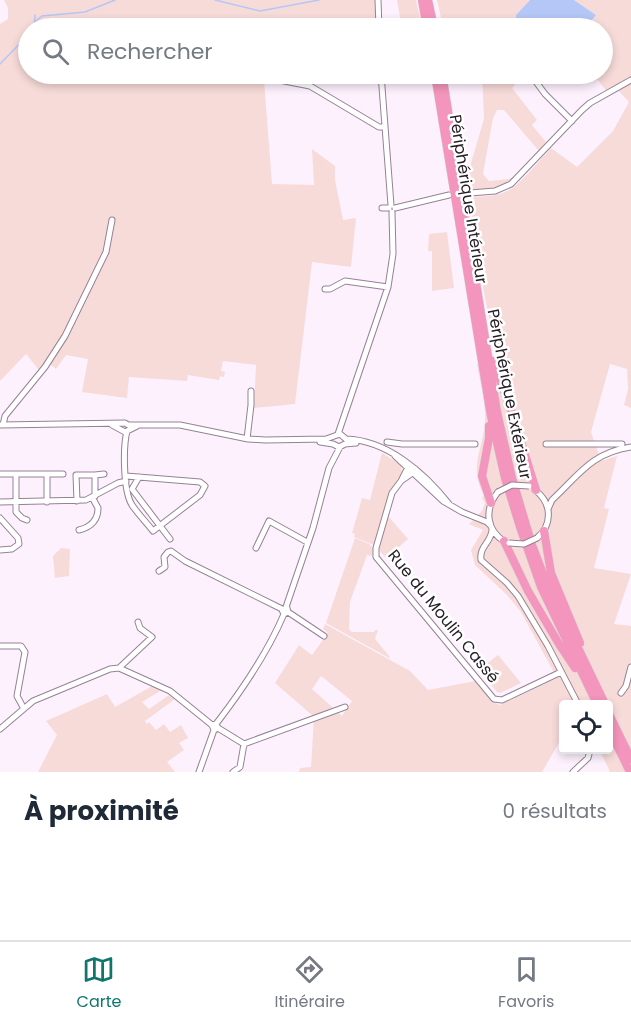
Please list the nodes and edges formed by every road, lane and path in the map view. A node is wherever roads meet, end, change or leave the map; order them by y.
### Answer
1 (378, 0) edge
2 (422, 0) edge
3 (428, 0) edge
4 (379, 18) edge
5 (425, 18) edge
6 (432, 18) edge
7 (631, 80) edge
8 (300, 84) edge
9 (382, 84) edge
10 (437, 84) edge
11 (444, 84) edge
12 (538, 84) edge
13 (572, 120) junction
14 (385, 127) junction
15 (470, 193) dead end
16 (449, 195) dead end
17 (390, 208) junction
18 (112, 220) dead end
19 (388, 287) junction
20 (325, 289) dead end
21 (485, 335) junction
22 (251, 391) dead end
23 (491, 416) junction
24 (1, 425) edge
25 (125, 428) junction
26 (247, 439) junction
27 (339, 441) junction
28 (387, 442) dead end
29 (402, 444) junction
30 (475, 444) dead end
31 (546, 444) dead end
32 (603, 444) junction
33 (622, 444) dead end
34 (631, 447) edge
35 (602, 455) junction
36 (395, 456) junction
37 (412, 471) junction
38 (0, 474) edge
39 (16, 474) junction
40 (47, 474) junction
41 (63, 474) dead end
42 (104, 474) dead end
43 (95, 475) junction
44 (139, 477) junction
45 (126, 478) junction
46 (532, 488) junction
47 (94, 497) junction
48 (555, 497) junction
49 (544, 498) junction
50 (16, 501) junction
51 (77, 501) junction
52 (0, 502) edge
53 (47, 502) junction
54 (491, 503) junction
55 (548, 509) junction
56 (488, 512) junction
57 (475, 517) junction
58 (0, 518) edge
59 (27, 520) dead end
60 (160, 525) junction
61 (491, 528) junction
62 (79, 530) dead end
63 (544, 531) junction
64 (170, 539) dead end
65 (504, 541) junction
66 (307, 542) junction
67 (488, 542) junction
68 (256, 548) dead end
69 (0, 550) edge
70 (159, 571) dead end
71 (285, 610) junction
72 (138, 622) dead end
73 (324, 636) dead end
74 (0, 646) edge
75 (631, 667) edge
76 (119, 668) junction
77 (588, 670) junction
78 (561, 672) junction
79 (621, 693) dead end
80 (575, 700) edge
81 (592, 700) edge
82 (598, 700) edge
83 (599, 700) edge
84 (23, 707) junction
85 (345, 707) dead end
86 (613, 721) edge
87 (215, 727) junction
88 (0, 729) edge
89 (613, 736) edge
90 (244, 744) junction
91 (589, 754) edge
92 (631, 759) edge
93 (199, 772) edge
94 (233, 772) edge
95 (573, 772) edge
96 (630, 772) edge

1 - 4 street
2 - 5 highway
3 - 6 highway
7 - 13 street
8 - 14 street
9 - 14 street
10 - 23 highway, Périphérique Intérieur
11 - 21 highway, Périphérique Extérieur
12 - 13 street
13 - 15 street
14 - 17 street
16 - 17 street
17 - 19 street
18 - 24 street
19 - 20 street
19 - 27 street
21 - 46 highway
21 - 77 highway, Périphérique Extérieur
22 - 26 street
23 - 54 highway
23 - 82 highway, Périphérique Intérieur
24 - 25 street
25 - 26 street
25 - 45 street
26 - 27 street
27 - 36 street
27 - 66 street
28 - 29 street
29 - 30 street
29 - 36 street
31 - 32 street
32 - 33 street
32 - 35 street
34 - 35 street
35 - 48 street
36 - 37 street
37 - 57 street
37 - 78 street, Rue du Moulin Cassé
38 - 39 street
39 - 40 street
39 - 50 street
40 - 41 street
40 - 53 street
42 - 43 street
43 - 47 street
43 - 51 street
44 - 45 street
44 - 60 street
44 - 60 street
45 - 47 street
45 - 60 street
46 - 49 street
46 - 54 street, bridge
47 - 51 street
47 - 62 street
48 - 49 street
48 - 55 street
49 - 55 street
50 - 52 street
50 - 53 street
50 - 59 street
51 - 53 street
54 - 56 street
55 - 63 street
56 - 57 street
56 - 61 street
57 - 61 street
58 - 69 street
60 - 64 street
61 - 65 street
61 - 67 street
63 - 65 street, bridge
63 - 77 highway
65 - 67 street
65 - 81 highway
66 - 68 street
66 - 71 street
67 - 78 street
70 - 71 street
71 - 73 street
71 - 87 street
72 - 76 street
74 - 84 street
75 - 79 street
76 - 84 street
76 - 87 street
77 - 83 highway, Périphérique Extérieur
78 - 80 street
84 - 88 street
85 - 90 street
86 - 92 highway
87 - 90 street
87 - 93 street
89 - 96 highway
90 - 94 street
91 - 95 street

